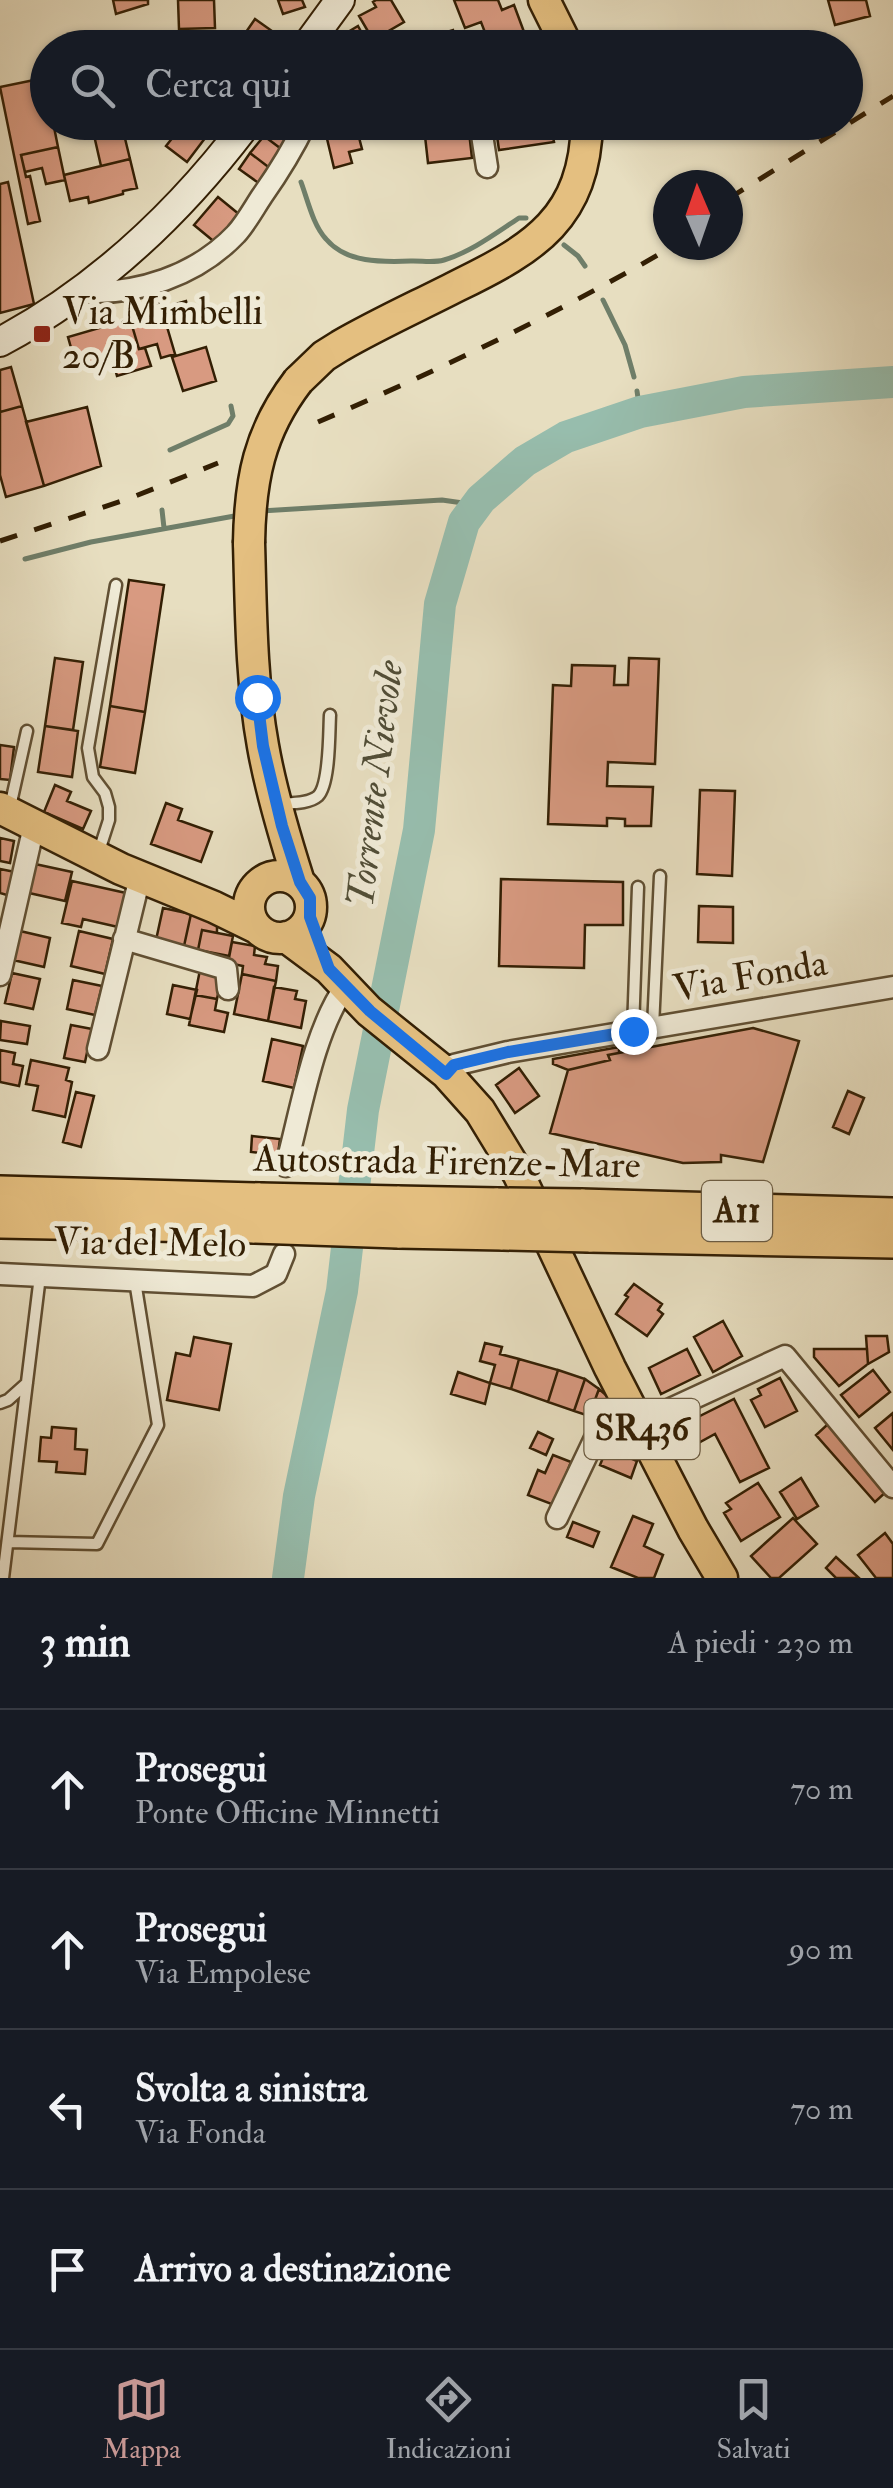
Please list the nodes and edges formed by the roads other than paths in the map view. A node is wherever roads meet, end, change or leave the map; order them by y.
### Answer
1 (340, 0) edge
2 (544, 0) edge
3 (321, 30) edge
4 (559, 30) edge
5 (234, 140) edge
6 (298, 140) edge
7 (483, 140) edge
8 (586, 140) edge
9 (487, 167) dead end
10 (81, 292) junction
11 (0, 342) edge
12 (116, 585) dead end
13 (330, 714) dead end
14 (26, 731) dead end
15 (14, 815) edge
16 (279, 815) junction
17 (97, 857) junction
18 (140, 876) junction
19 (660, 876) dead end
20 (300, 882) junction
21 (638, 887) dead end
22 (256, 904) junction
23 (310, 917) junction
24 (286, 937) junction
25 (124, 939) junction
26 (0, 975) edge
27 (337, 978) junction
28 (893, 987) edge
29 (228, 989) dead end
30 (643, 1030) junction
31 (98, 1049) dead end
32 (446, 1074) junction
33 (286, 1166) dead end
34 (0, 1181) edge
35 (0, 1194) edge
36 (110, 1197) junction
37 (257, 1213) junction
38 (893, 1216) edge
39 (0, 1220) edge
40 (585, 1221) junction
41 (893, 1240) edge
42 (284, 1254) dead end
43 (0, 1274) edge
44 (40, 1276) junction
45 (135, 1281) junction
46 (26, 1383) junction
47 (0, 1403) edge
48 (640, 1423) junction
49 (891, 1481) edge
50 (557, 1518) dead end
51 (8, 1542) junction
52 (3, 1578) edge
53 (722, 1578) edge

1 - 3 main road
2 - 4 main road
5 - 10 main road
6 - 10 street
7 - 9 street
8 - 16 main road, bridge
10 - 11 main road
12 - 17 lane
13 - 16 lane
14 - 15 lane
15 - 17 main road
15 - 26 street
16 - 20 main road
16 - 22 main road
17 - 18 main road
18 - 22 main road
18 - 25 street
19 - 30 lane
20 - 22 main road
20 - 23 main road
21 - 30 lane
22 - 24 main road
23 - 24 main road
23 - 27 main road, SR436
24 - 27 main road, SR436
25 - 29 street
25 - 31 street
27 - 32 main road, SR436
27 - 33 street
28 - 30 street, Via Fonda
30 - 32 street, Via Fonda
32 - 48 main road, SR436
34 - 36 highway
35 - 36 highway, Autostrada Firenze-Mare / A11
36 - 37 highway, Autostrada Firenze-Mare / A11
37 - 39 highway, Autostrada Firenze-Mare / A11
37 - 40 highway, Autostrada Firenze-Mare / A11, bridge
38 - 40 highway, Autostrada Firenze-Mare / A11
40 - 41 highway, Autostrada Firenze-Mare / A11
42 - 45 street, Via del Melo
43 - 44 street, Via del Melo
44 - 45 street, Via del Melo
44 - 46 lane
45 - 51 lane
46 - 47 lane
46 - 51 lane
48 - 49 street
48 - 50 street
48 - 53 main road, SR436
51 - 52 lane

